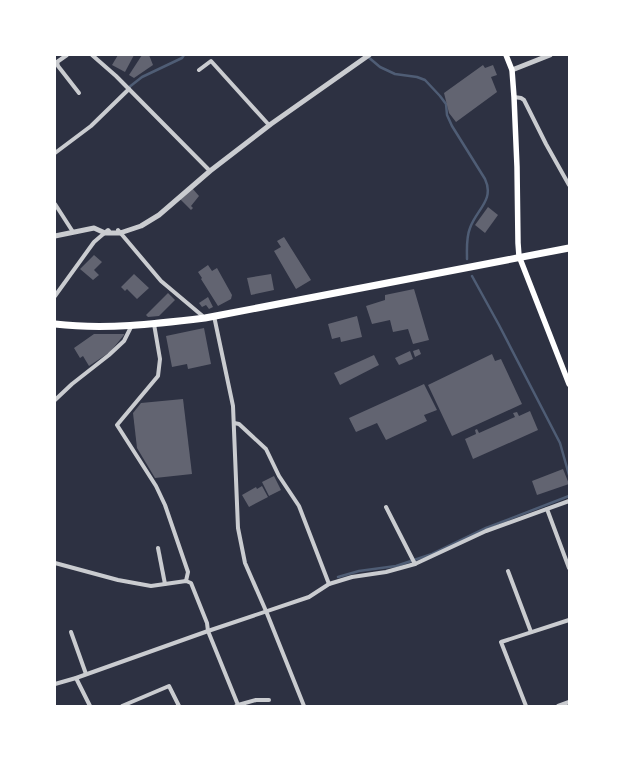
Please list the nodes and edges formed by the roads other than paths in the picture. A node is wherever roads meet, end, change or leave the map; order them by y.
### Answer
1 (67, 55) edge
2 (92, 55) edge
3 (369, 55) edge
4 (506, 55) edge
5 (550, 55) edge
6 (199, 70) dead end
7 (512, 70) junction
8 (129, 89) junction
9 (79, 93) dead end
10 (514, 97) junction
11 (269, 125) junction
12 (55, 154) edge
13 (210, 171) junction
14 (569, 185) edge
15 (55, 204) edge
16 (73, 232) junction
17 (107, 232) junction
18 (119, 232) junction
19 (55, 236) edge
20 (569, 248) edge
21 (520, 256) junction
22 (55, 296) edge
23 (214, 316) junction
24 (205, 318) junction
25 (55, 324) edge
26 (154, 324) junction
27 (133, 325) junction
28 (569, 384) edge
29 (55, 400) edge
30 (234, 423) junction
31 (569, 501) edge
32 (386, 507) dead end
33 (547, 508) junction
34 (158, 548) dead end
35 (415, 563) junction
36 (55, 564) edge
37 (569, 568) edge
38 (508, 571) dead end
39 (186, 581) junction
40 (165, 584) junction
41 (329, 584) junction
42 (266, 611) junction
43 (569, 620) edge
44 (208, 631) junction
45 (70, 632) dead end
46 (531, 632) junction
47 (86, 674) junction
48 (76, 678) junction
49 (55, 684) edge
50 (269, 700) dead end
51 (569, 702) edge
52 (90, 706) edge
53 (122, 706) edge
54 (179, 706) edge
55 (237, 706) edge
56 (304, 706) edge
57 (526, 706) edge
58 (558, 706) edge

1 - 9 street
2 - 8 street
3 - 11 street
4 - 7 main road
5 - 7 street
6 - 11 street
7 - 10 main road
8 - 12 street
8 - 13 street
10 - 14 street
10 - 21 main road
11 - 13 street
13 - 18 street
15 - 16 street
16 - 17 street
16 - 19 street
17 - 18 street
17 - 22 street
18 - 24 street
20 - 21 highway
21 - 23 highway
21 - 28 main road
23 - 24 highway
23 - 30 street
24 - 26 highway
25 - 27 highway
26 - 27 highway
26 - 39 street
27 - 29 street
30 - 41 street
30 - 42 street
31 - 33 street
32 - 35 street
33 - 35 street
33 - 37 street
34 - 40 street
35 - 41 street
36 - 40 street
38 - 46 street
39 - 40 street
39 - 44 street
41 - 42 street
42 - 44 street
42 - 56 street
43 - 46 street
44 - 47 street
44 - 55 street
45 - 47 street
46 - 57 street
47 - 48 street
48 - 49 street
48 - 52 street
50 - 55 street
51 - 58 street
53 - 54 street

